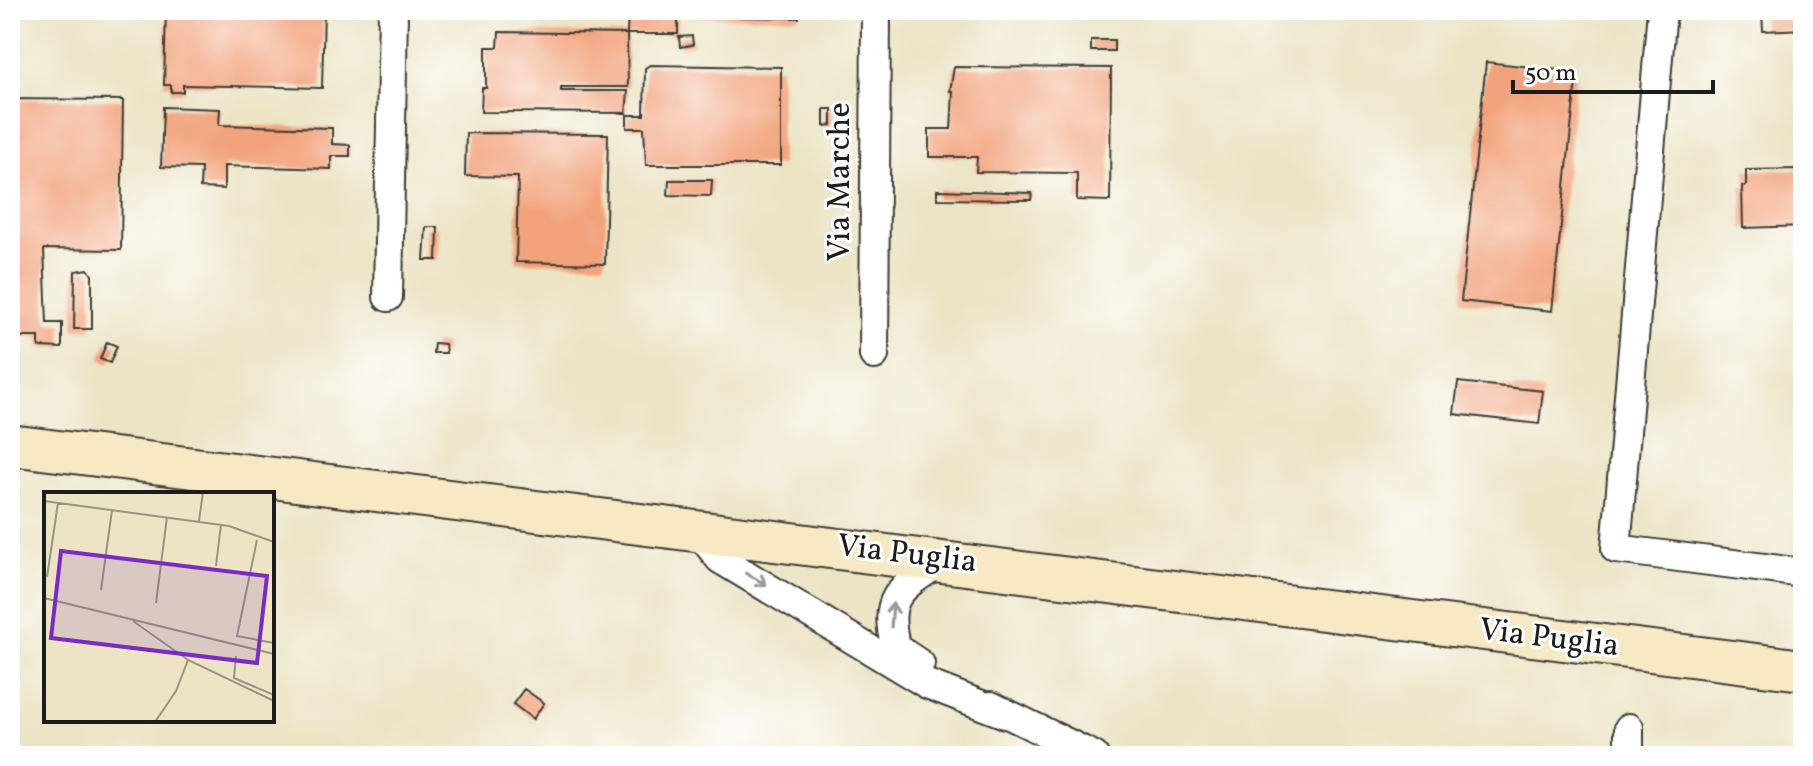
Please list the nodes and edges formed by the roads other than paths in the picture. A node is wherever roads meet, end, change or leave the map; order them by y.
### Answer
1 (393, 10) edge
2 (876, 10) edge
3 (1662, 10) edge
4 (388, 297) dead end
5 (874, 355) dead end
6 (10, 445) edge
7 (697, 530) junction
8 (944, 559) junction
9 (1803, 573) edge
10 (1803, 670) edge
11 (1005, 714) junction
12 (1094, 756) edge

1 - 4 street
2 - 5 street, Via Marche
3 - 9 street
6 - 7 main road, Via Puglia
7 - 8 main road, Via Puglia
7 -> 11 street
8 - 10 main road, Via Puglia
11 -> 8 street
11 - 12 street

